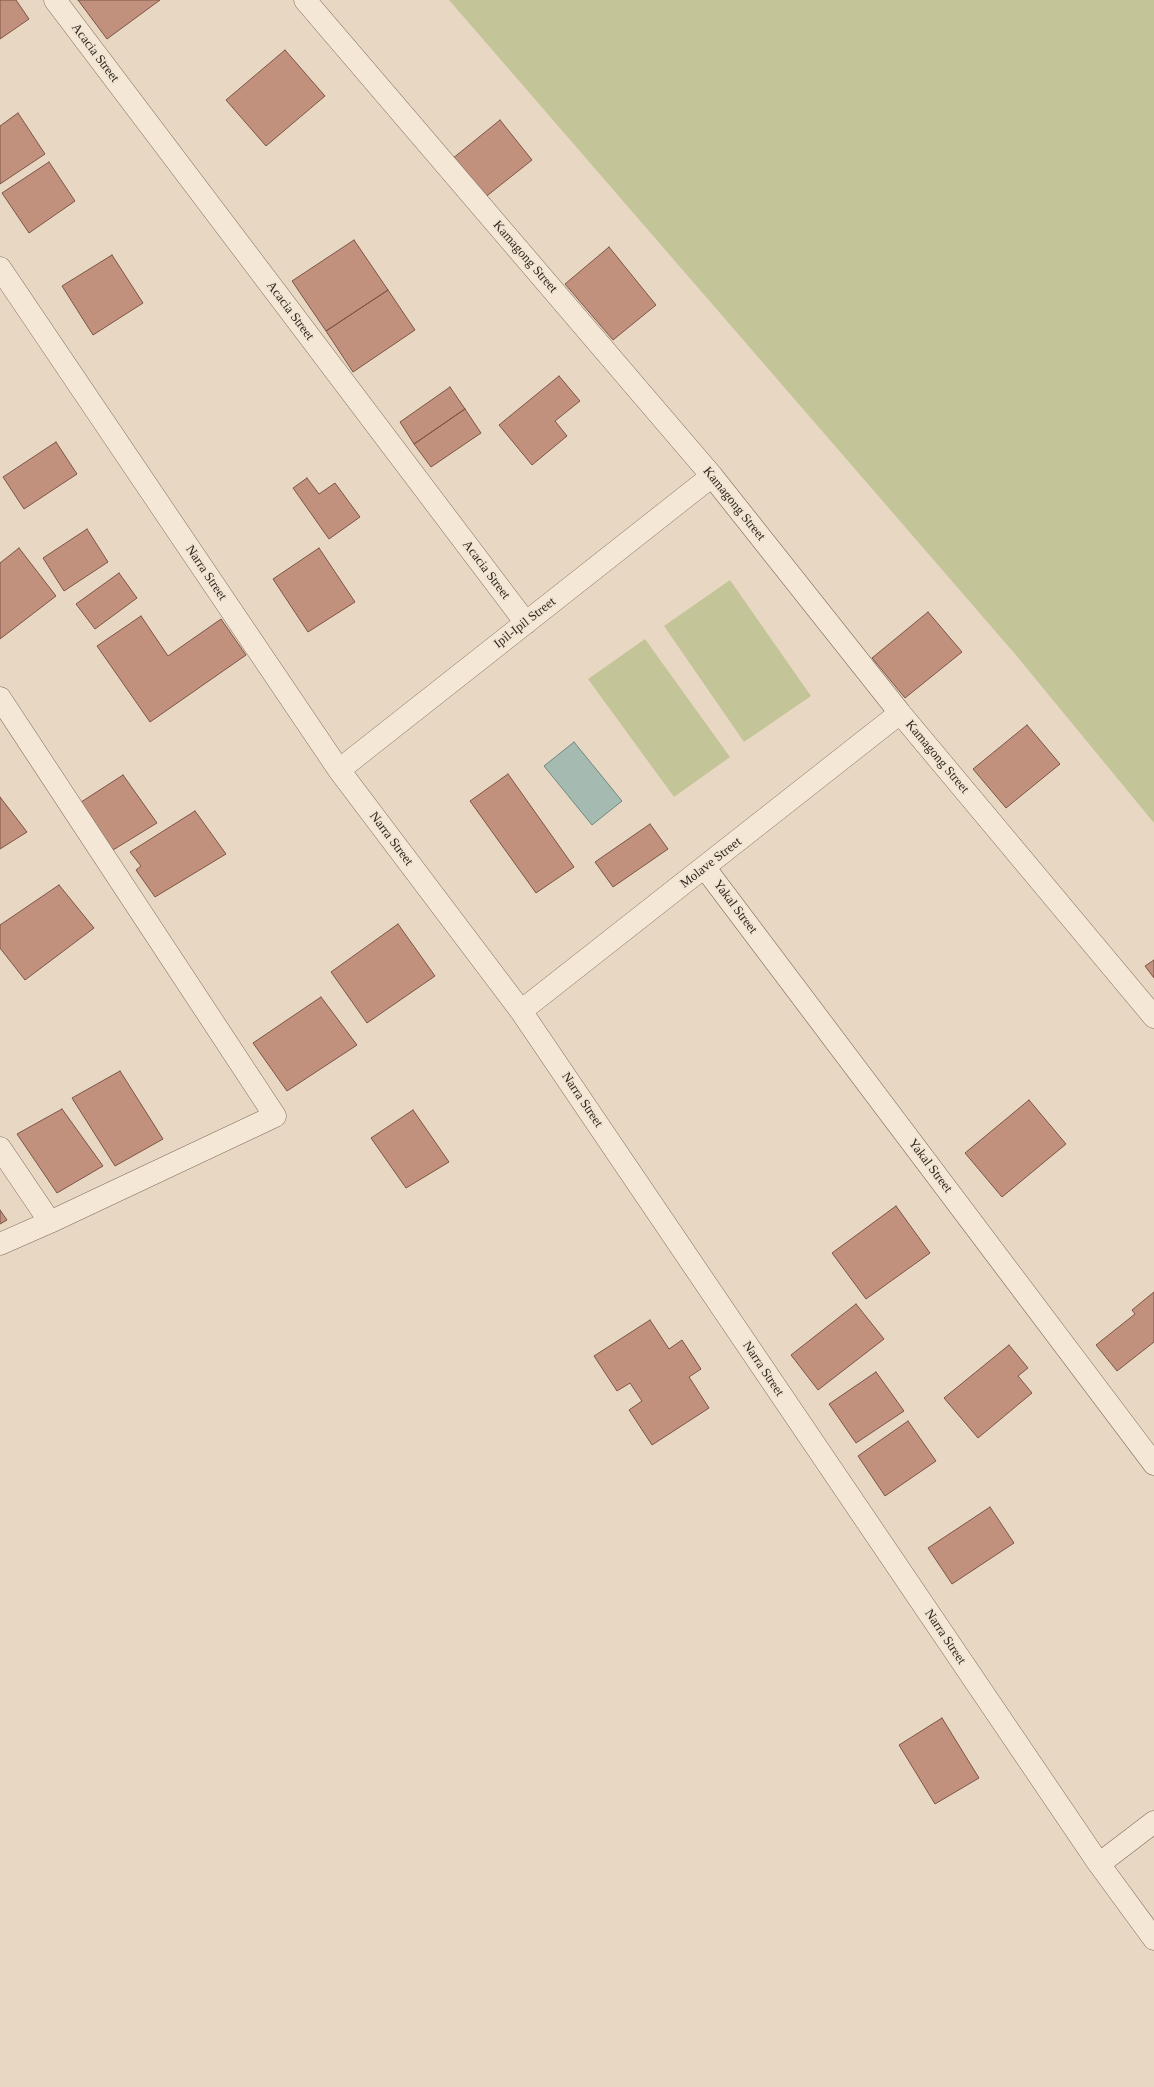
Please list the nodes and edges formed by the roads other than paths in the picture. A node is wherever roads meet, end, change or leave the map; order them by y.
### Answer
1 (55, 0) edge
2 (305, 0) edge
3 (0, 268) edge
4 (712, 476) junction
5 (526, 623) junction
6 (0, 698) edge
7 (900, 713) junction
8 (339, 770) junction
9 (705, 868) junction
10 (521, 1011) junction
11 (1154, 1017) edge
12 (0, 1148) edge
13 (50, 1222) junction
14 (0, 1244) edge
15 (1154, 1464) edge
16 (1154, 1822) edge
17 (1099, 1864) junction
18 (1154, 1939) edge

1 - 5 street, Acacia Street
2 - 4 street, Kamagong Street
3 - 8 street, Narra Street
4 - 5 street, Ipil-Ipil Street
4 - 7 street, Kamagong Street
5 - 8 street, Ipil-Ipil Street
6 - 13 street
7 - 9 street, Molave Street
7 - 11 street, Kamagong Street
8 - 10 street, Narra Street
9 - 10 street, Molave Street
9 - 15 street, Yakal Street
10 - 17 street, Narra Street
12 - 13 street
13 - 14 street
16 - 17 street
17 - 18 street, Narra Street

